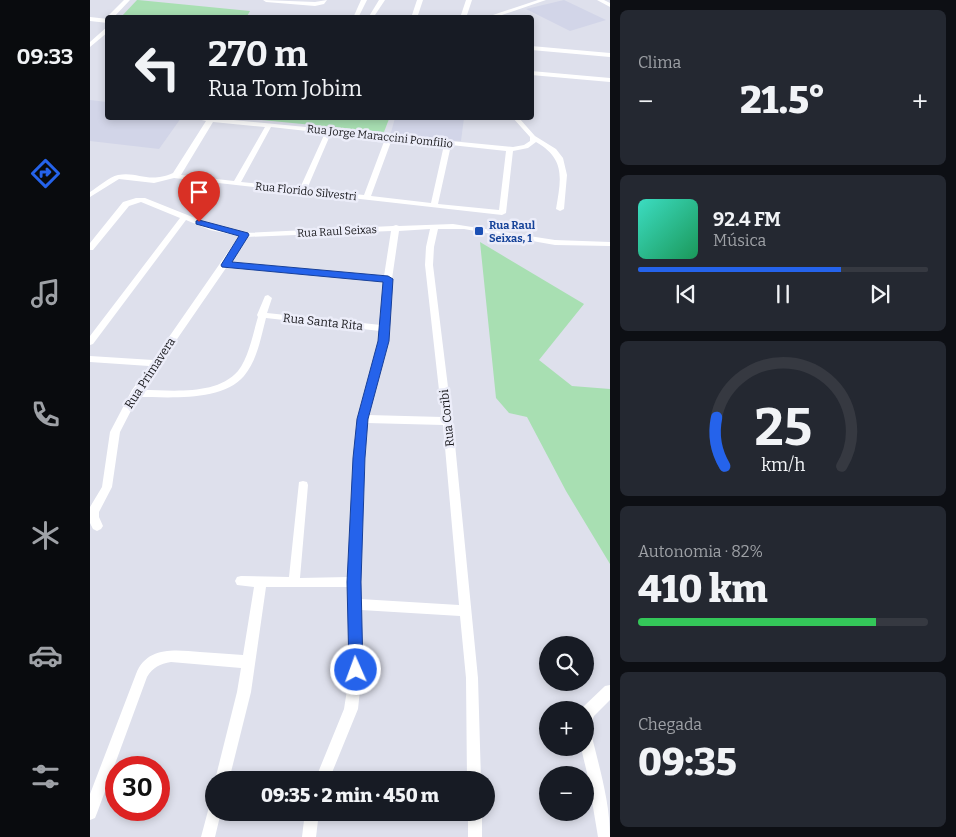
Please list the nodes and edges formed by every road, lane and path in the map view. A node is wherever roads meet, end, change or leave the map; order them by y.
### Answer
1 (127, 0) edge
2 (266, 0) edge
3 (274, 0) edge
4 (324, 0) edge
5 (364, 0) edge
6 (382, 0) edge
7 (420, 0) edge
8 (469, 0) edge
9 (543, 0) edge
10 (600, 0) edge
11 (610, 5) edge
12 (113, 15) edge
13 (356, 15) edge
14 (372, 15) edge
15 (415, 15) edge
16 (464, 15) edge
17 (496, 15) edge
18 (90, 19) edge
19 (105, 20) edge
20 (105, 31) edge
21 (90, 45) edge
22 (534, 48) edge
23 (610, 55) edge
24 (534, 73) edge
25 (610, 80) edge
26 (210, 120) edge
27 (221, 120) edge
28 (518, 120) edge
29 (269, 125) junction
30 (329, 131) junction
31 (389, 137) junction
32 (532, 137) junction
33 (448, 142) junction
34 (510, 148) junction
35 (176, 175) junction
36 (236, 184) junction
37 (302, 191) junction
38 (90, 195) edge
39 (367, 198) junction
40 (434, 206) junction
41 (560, 209) dead end
42 (502, 213) junction
43 (512, 214) dead end
44 (185, 217) junction
45 (435, 226) junction
46 (396, 227) junction
47 (244, 235) junction
48 (610, 244) edge
49 (90, 248) edge
50 (226, 265) junction
51 (388, 279) junction
52 (268, 298) dead end
53 (262, 315) junction
54 (385, 328) junction
55 (90, 342) edge
56 (90, 359) edge
57 (154, 363) junction
58 (135, 394) junction
59 (362, 419) junction
60 (447, 421) junction
61 (303, 485) dead end
62 (97, 526) dead end
63 (241, 581) dead end
64 (354, 582) junction
65 (261, 583) junction
66 (294, 583) junction
67 (354, 604) junction
68 (466, 612) junction
69 (249, 662) junction
70 (610, 691) edge
71 (594, 708) edge
72 (590, 756) edge
73 (224, 771) edge
74 (326, 771) edge
75 (474, 771) edge
76 (90, 813) edge
77 (212, 821) edge
78 (310, 821) edge
79 (475, 821) edge
80 (208, 837) edge
81 (309, 837) edge
82 (475, 837) edge
83 (604, 837) edge

1 - 12 street
2 - 3 street
3 - 4 street
5 - 13 street
6 - 14 street
7 - 15 street
8 - 16 street
9 - 17 street
10 - 11 street
18 - 19 street
20 - 21 street
22 - 23 street
24 - 25 street
26 - 35 street
27 - 29 street, Rua Jorge Maraccini Pomfilio
28 - 32 street
29 - 30 street, Rua Jorge Maraccini Pomfilio
29 - 36 street
30 - 31 street, Rua Jorge Maraccini Pomfilio
30 - 37 street
31 - 33 street, Rua Jorge Maraccini Pomfilio
31 - 39 street
32 - 34 street, Rua Jorge Maraccini Pomfilio
32 - 41 street
33 - 34 street, Rua Jorge Maraccini Pomfilio
33 - 40 street
34 - 42 street
35 - 36 street, Rua Florido Silvestri
35 - 38 street
36 - 37 street, Rua Florido Silvestri
37 - 39 street, Rua Florido Silvestri
39 - 40 street, Rua Florido Silvestri
40 - 42 street, Rua Florido Silvestri
42 - 43 street, Rua Florido Silvestri
44 - 47 street, Rua Raul Seixas
44 - 49 street, Rua Raul Seixas
44 - 55 street
45 - 46 street, Rua Raul Seixas
45 - 48 street, Rua Raul Seixas
45 - 60 street, Rua Coribi
46 - 47 street, Rua Raul Seixas
46 - 51 street
47 - 50 street, Rua Primavera
50 - 51 street
50 - 57 street, Rua Primavera
51 - 54 street
52 - 53 street
53 - 54 street, Rua Santa Rita
53 - 58 street
54 - 59 street
56 - 57 street
57 - 58 street, Rua Primavera
58 - 62 street, Rua Primavera
59 - 60 street
59 - 64 street
60 - 68 street, Rua Coribi
61 - 66 street
63 - 65 street
64 - 66 street
64 - 67 street
65 - 66 street
65 - 69 street
67 - 68 street
67 - 74 street
68 - 75 street, Rua Coribi
69 - 73 street
69 - 76 street
70 - 71 street
72 - 83 street
77 - 80 street
78 - 81 street
79 - 82 street

